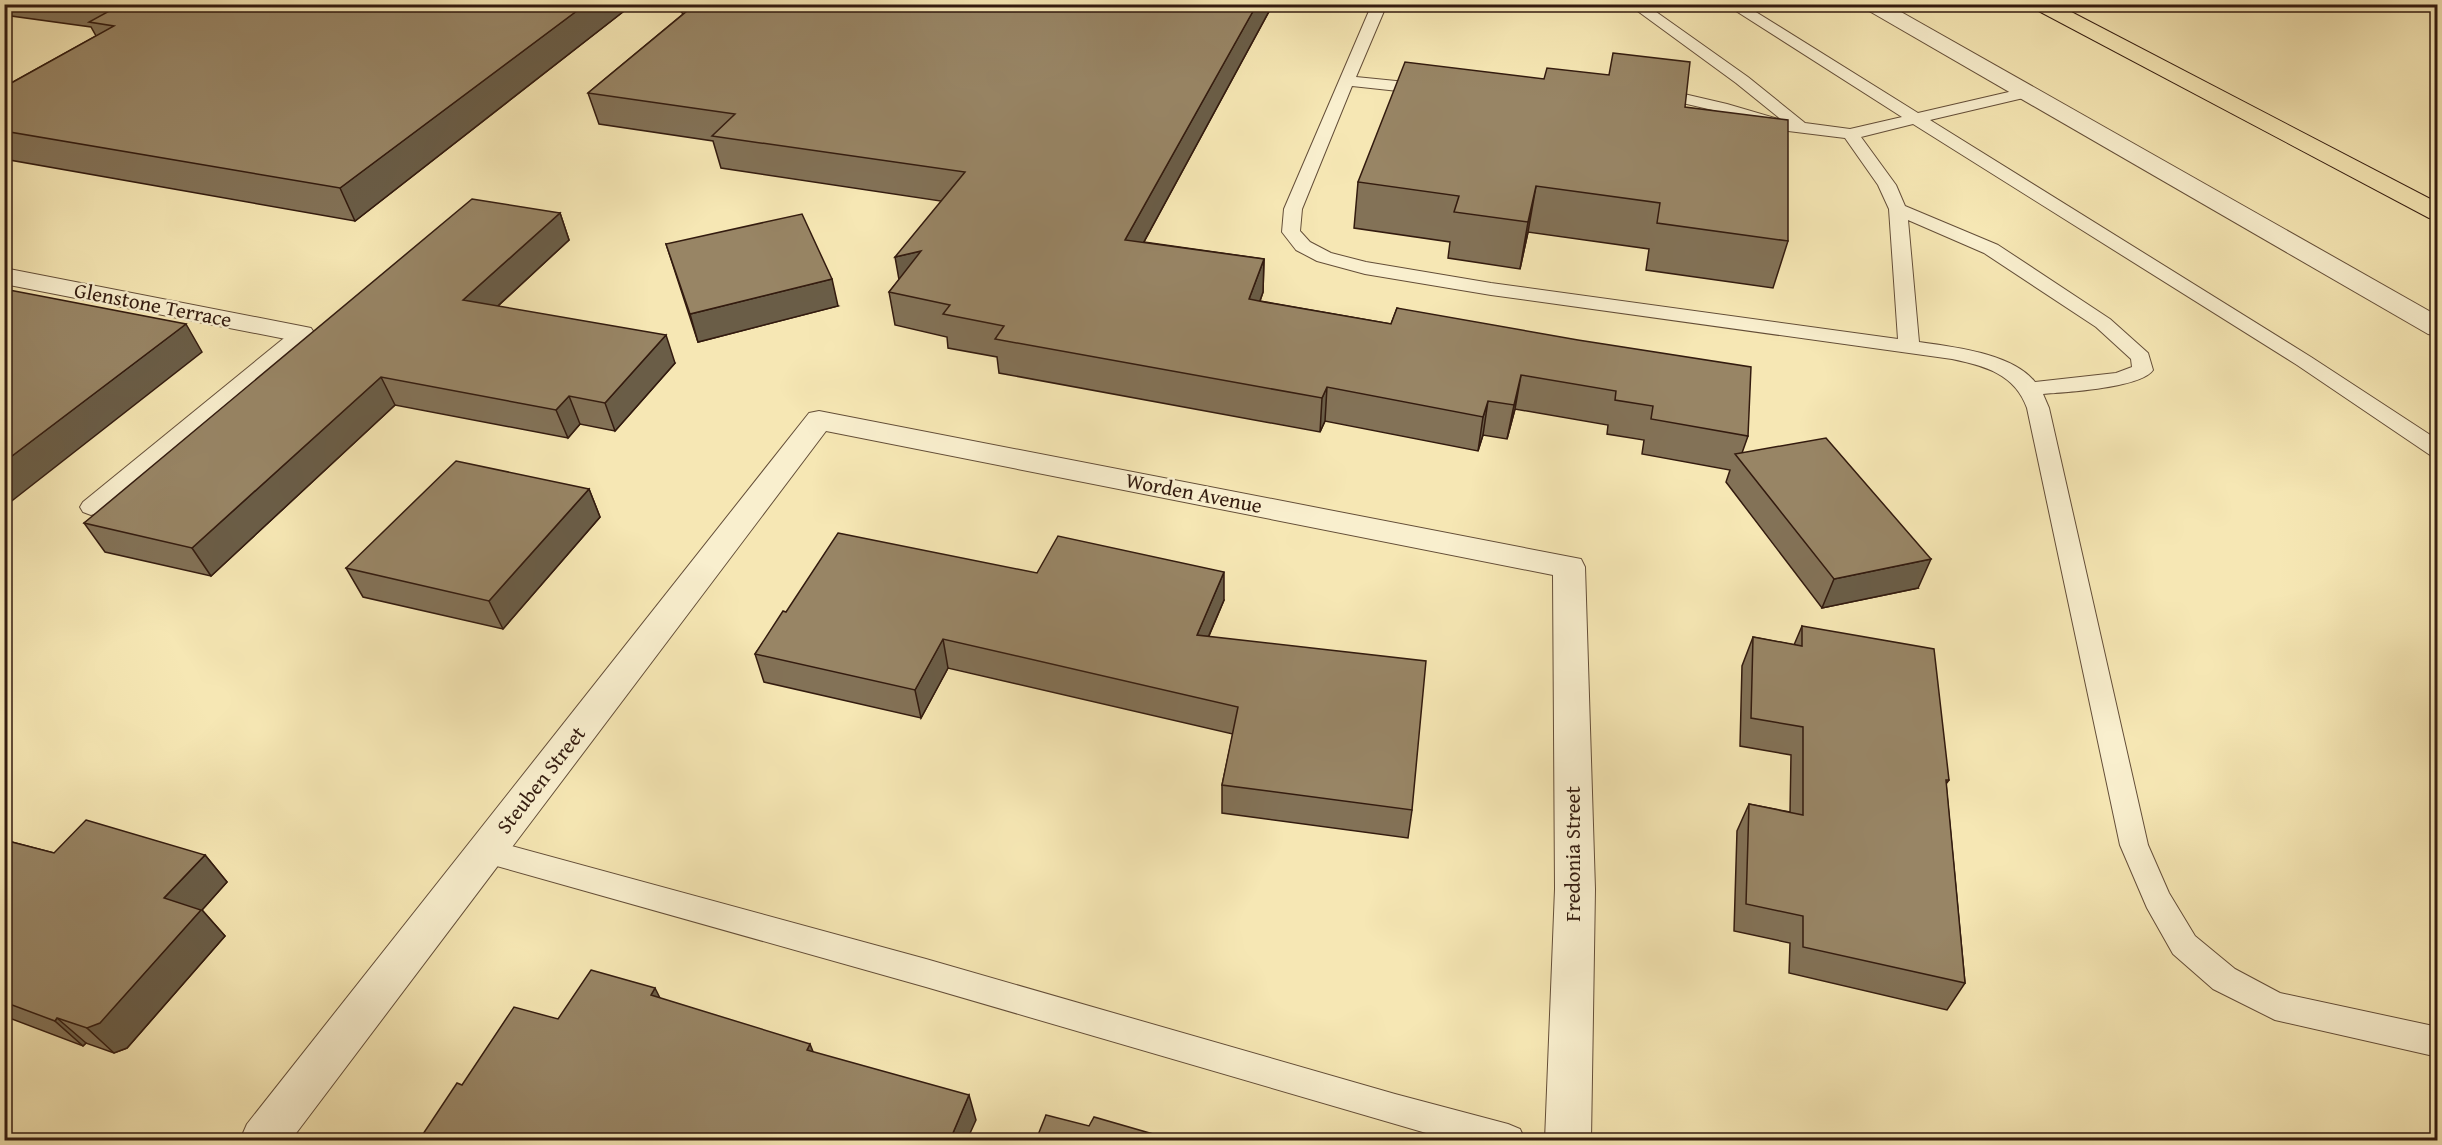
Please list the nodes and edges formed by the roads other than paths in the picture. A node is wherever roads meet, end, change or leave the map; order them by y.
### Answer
1 (1380, 4) edge
2 (1635, 4) edge
3 (1732, 4) edge
4 (1871, 4) edge
5 (2040, 4) edge
6 (1347, 81) junction
7 (1438, 90) edge
8 (1642, 90) edge
9 (2026, 93) junction
10 (1917, 120) junction
11 (1803, 129) junction
12 (1850, 134) junction
13 (1898, 209) junction
14 (2438, 213) edge
15 (4, 276) edge
16 (2438, 328) edge
17 (301, 334) joint
18 (1909, 347) junction
19 (2031, 389) junction
20 (819, 420) joint
21 (2438, 450) edge
22 (91, 507) dead end
23 (1569, 567) joint
24 (486, 851) junction
25 (2438, 1042) edge
26 (263, 1140) edge
27 (1508, 1140) edge
28 (1568, 1140) edge

1 - 6 lane
2 - 11 lane
3 - 10 lane
4 - 9 street
5 - 14 highway
6 - 7 lane
6 - 18 lane
8 - 11 lane
9 - 10 lane
9 - 16 street
10 - 12 lane
10 - 21 lane
11 - 12 lane
12 - 13 lane
13 - 18 lane
13 - 19 lane
15 - 17 street, Glenstone Terrace
17 - 22 lane
18 - 19 lane
19 - 25 lane
20 - 23 street, Worden Avenue
20 - 24 street, Steuben Street
23 - 28 street, Fredonia Street
24 - 26 street, Steuben Street
24 - 27 lane

